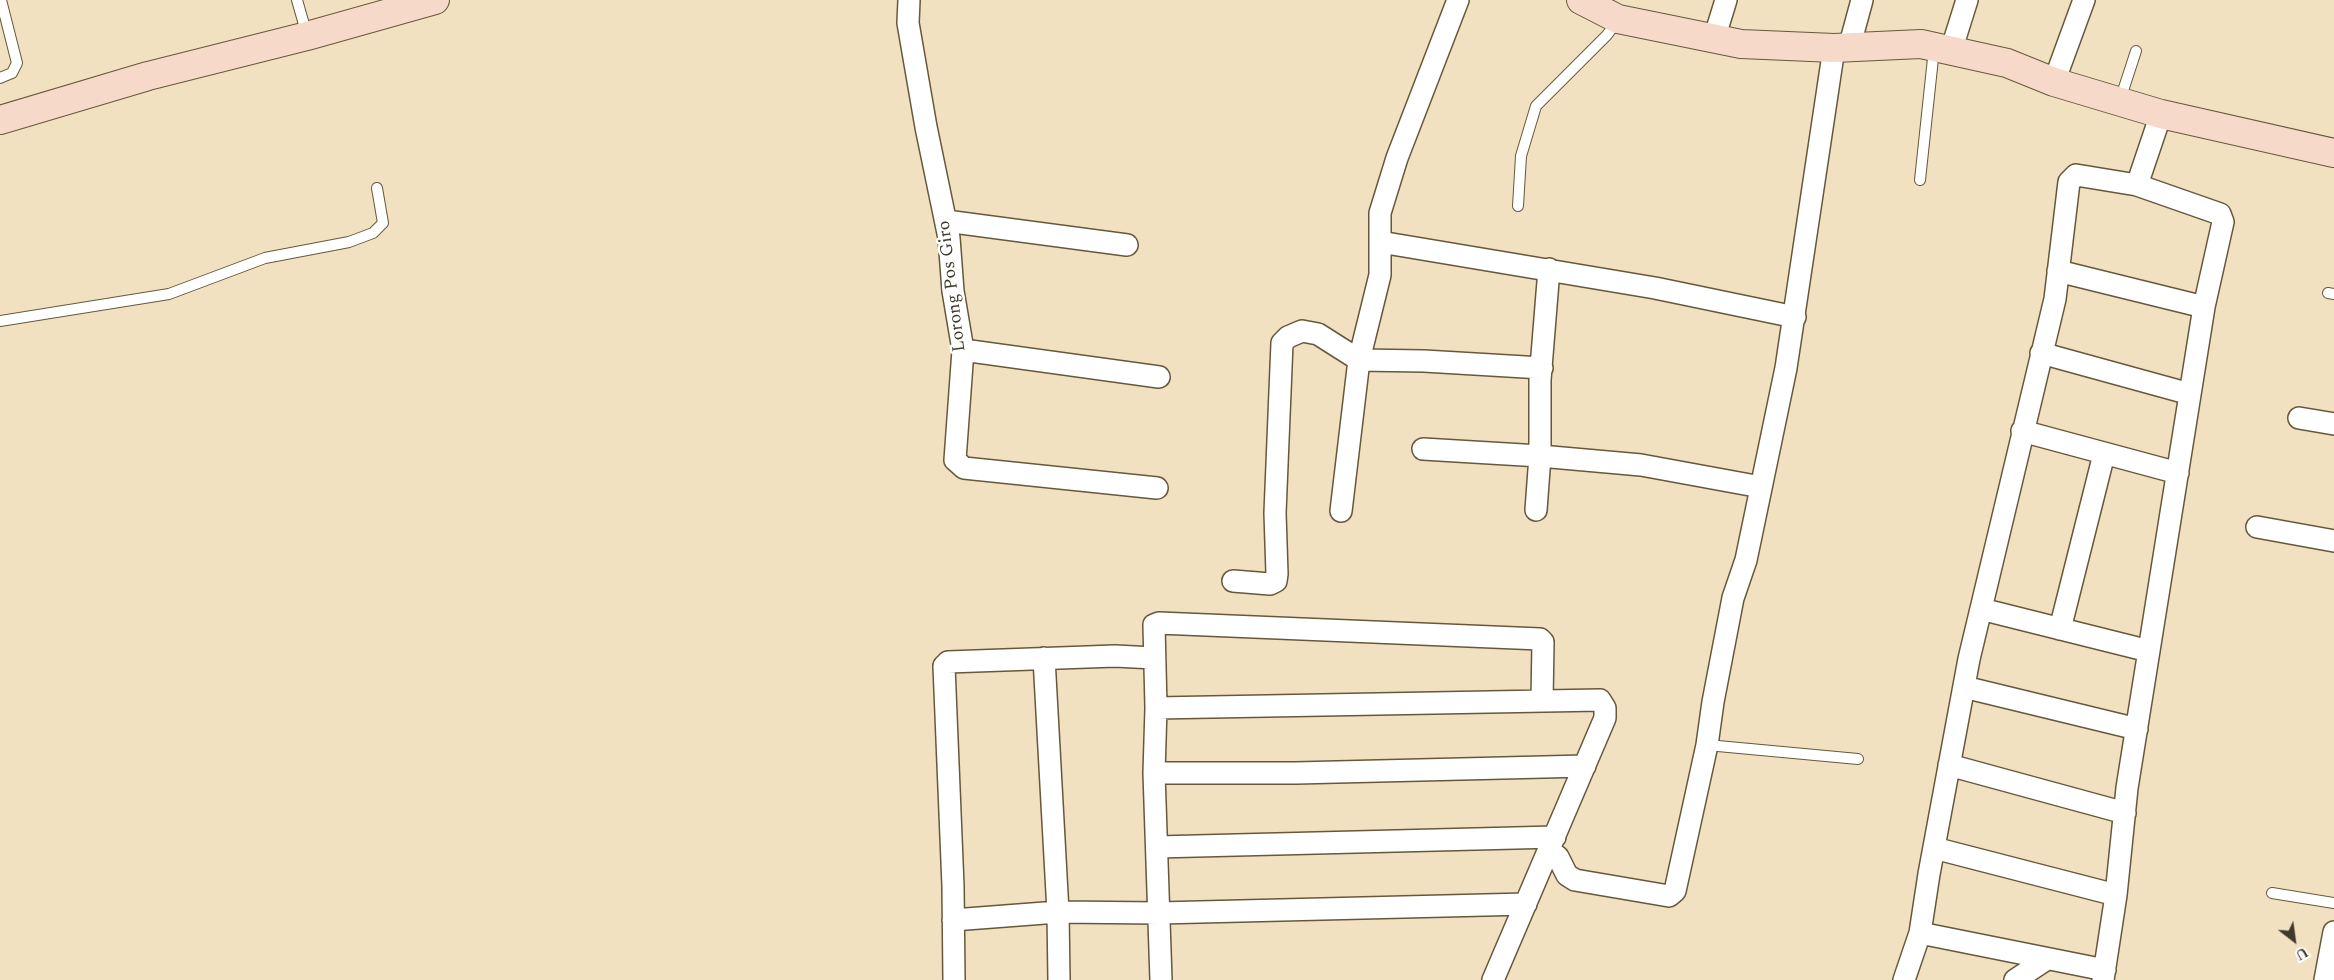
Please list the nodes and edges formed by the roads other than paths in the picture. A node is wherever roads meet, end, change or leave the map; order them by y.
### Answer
1 (1, 0) edge
2 (297, 0) edge
3 (435, 0) edge
4 (909, 0) edge
5 (1458, 0) edge
6 (1581, 0) edge
7 (1726, 0) edge
8 (1862, 0) edge
9 (1967, 0) edge
10 (2084, 0) edge
11 (1618, 19) junction
12 (307, 36) junction
13 (1714, 39) junction
14 (1842, 48) junction
15 (1943, 49) junction
16 (2136, 51) dead end
17 (0, 78) edge
18 (2054, 82) junction
19 (2120, 100) junction
20 (2161, 114) junction
21 (0, 120) edge
22 (2334, 153) edge
23 (1920, 180) dead end
24 (2137, 185) junction
25 (377, 188) dead end
26 (1518, 206) dead end
27 (946, 221) junction
28 (1380, 242) junction
29 (1127, 245) dead end
30 (1549, 269) junction
31 (2058, 272) junction
32 (2204, 307) junction
33 (1795, 317) junction
34 (0, 321) edge
35 (962, 350) junction
36 (2041, 353) junction
37 (1359, 360) junction
38 (1542, 368) junction
39 (1159, 377) dead end
40 (2190, 394) junction
41 (2299, 418) dead end
42 (2334, 424) edge
43 (2022, 431) junction
44 (1423, 449) dead end
45 (2104, 454) junction
46 (1540, 456) junction
47 (2178, 473) junction
48 (1761, 487) junction
49 (1157, 488) dead end
50 (1536, 510) dead end
51 (1341, 511) dead end
52 (2257, 528) dead end
53 (2334, 541) edge
54 (1233, 581) dead end
55 (1981, 608) junction
56 (2060, 629) junction
57 (2149, 651) junction
58 (1044, 658) junction
59 (1154, 658) junction
60 (1964, 687) junction
61 (1542, 701) junction
62 (1156, 708) junction
63 (2137, 729) junction
64 (1707, 745) junction
65 (1858, 759) dead end
66 (1949, 765) junction
67 (1585, 766) junction
68 (1154, 773) junction
69 (2125, 814) junction
70 (1552, 843) junction
71 (1157, 847) junction
72 (1934, 848) junction
73 (2272, 893) dead end
74 (2116, 895) junction
75 (2334, 903) edge
76 (1526, 904) junction
77 (1058, 912) junction
78 (1159, 913) junction
79 (953, 920) junction
80 (2334, 932) edge
81 (1920, 933) junction
82 (2046, 958) junction
83 (2104, 975) edge
84 (954, 980) edge
85 (1059, 980) edge
86 (1161, 980) edge
87 (1493, 980) edge
88 (1904, 980) edge
89 (2015, 980) edge
90 (2325, 980) edge

1 - 17 lane
2 - 12 lane
3 - 12 main road
4 - 27 street, Lorong Pos Giro
5 - 28 street
6 - 11 main road
7 - 13 street
8 - 14 street
9 - 15 street
10 - 18 street
11 - 13 main road
11 - 26 lane
12 - 21 main road
13 - 14 main road
14 - 15 main road
14 - 33 street
15 - 18 main road
15 - 23 lane
16 - 19 lane
18 - 19 main road
19 - 20 main road
20 - 22 main road
20 - 24 street
24 - 31 street
24 - 32 street
25 - 34 lane
27 - 29 street
27 - 35 street, Lorong Pos Giro
28 - 30 street
28 - 37 street
30 - 33 street
30 - 38 street
31 - 32 street
31 - 36 street
32 - 40 street
33 - 48 street
35 - 39 street
35 - 49 street, Lorong Pos Giro
36 - 40 street
36 - 43 street
37 - 38 street
37 - 51 street
37 - 54 street
38 - 46 street
40 - 47 street
41 - 42 street
43 - 45 street
43 - 55 street
44 - 46 street
45 - 47 street
45 - 56 street
46 - 48 street
46 - 50 street
47 - 57 street
48 - 64 street
52 - 53 street
55 - 56 street
55 - 60 street
56 - 57 street
57 - 63 street
58 - 59 street
58 - 77 street
58 - 79 street
59 - 61 street
59 - 62 street
60 - 63 street
60 - 66 street
61 - 62 street
61 - 67 street
62 - 68 street
63 - 69 street
64 - 65 lane
64 - 70 street
66 - 69 street
66 - 72 street
67 - 68 street
67 - 70 street
68 - 71 street
69 - 74 street
70 - 71 street
70 - 76 street
71 - 78 street
72 - 74 street
72 - 81 street
73 - 75 lane
74 - 83 street
76 - 78 street
76 - 87 street
77 - 78 street
77 - 79 street
77 - 85 street
78 - 86 street
79 - 84 street
80 - 90 street
81 - 82 street
81 - 88 street
82 - 83 street
82 - 89 street

